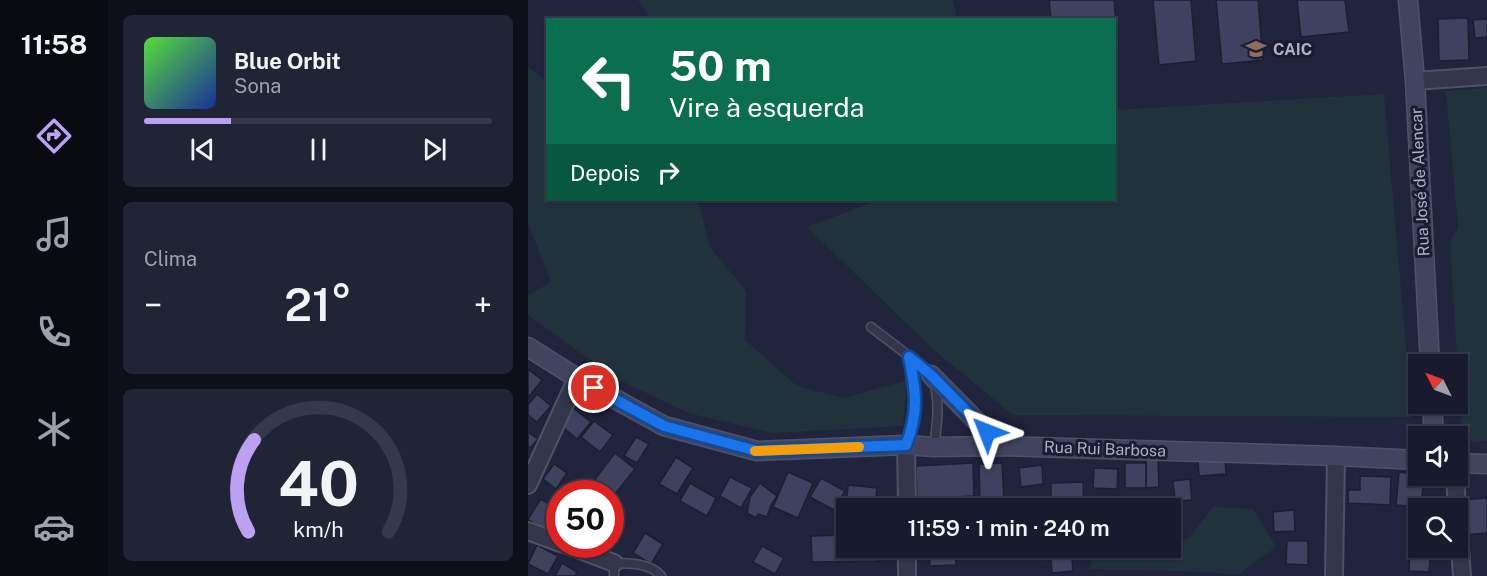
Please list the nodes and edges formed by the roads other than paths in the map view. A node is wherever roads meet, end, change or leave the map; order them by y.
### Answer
1 (1408, 0) edge
2 (1487, 76) edge
3 (1415, 81) junction
4 (871, 327) dead end
5 (528, 347) edge
6 (1429, 354) edge
7 (909, 357) junction
8 (931, 375) junction
9 (577, 378) junction
10 (906, 445) junction
11 (1001, 446) junction
12 (934, 447) junction
13 (1336, 456) junction
14 (1408, 459) edge
15 (1468, 463) edge
16 (1487, 464) edge
17 (528, 485) edge
18 (907, 498) edge
19 (528, 531) edge
20 (546, 538) edge
21 (591, 558) edge
22 (907, 558) edge
23 (1461, 558) edge
24 (614, 570) edge
25 (661, 576) edge
26 (907, 576) edge
27 (1334, 576) edge
28 (1462, 576) edge

1 - 3 main road, Rua José de Alencar
2 - 3 street
3 - 6 main road, Rua José de Alencar
4 - 7 lane
5 - 9 main road, Rua Rui Barbosa
7 - 8 lane
7 - 10 lane
8 - 11 main road
8 - 12 lane
9 - 10 main road, Rua Rui Barbosa
9 - 17 street
10 - 12 main road, Rua Rui Barbosa
10 - 18 street
11 - 12 main road, Rua Rui Barbosa
11 - 13 main road, Rua Rui Barbosa
13 - 14 main road, Rua Rui Barbosa
13 - 27 street
15 - 16 main road
19 - 20 street
21 - 24 street
22 - 26 street
23 - 28 street
24 - 25 lane

